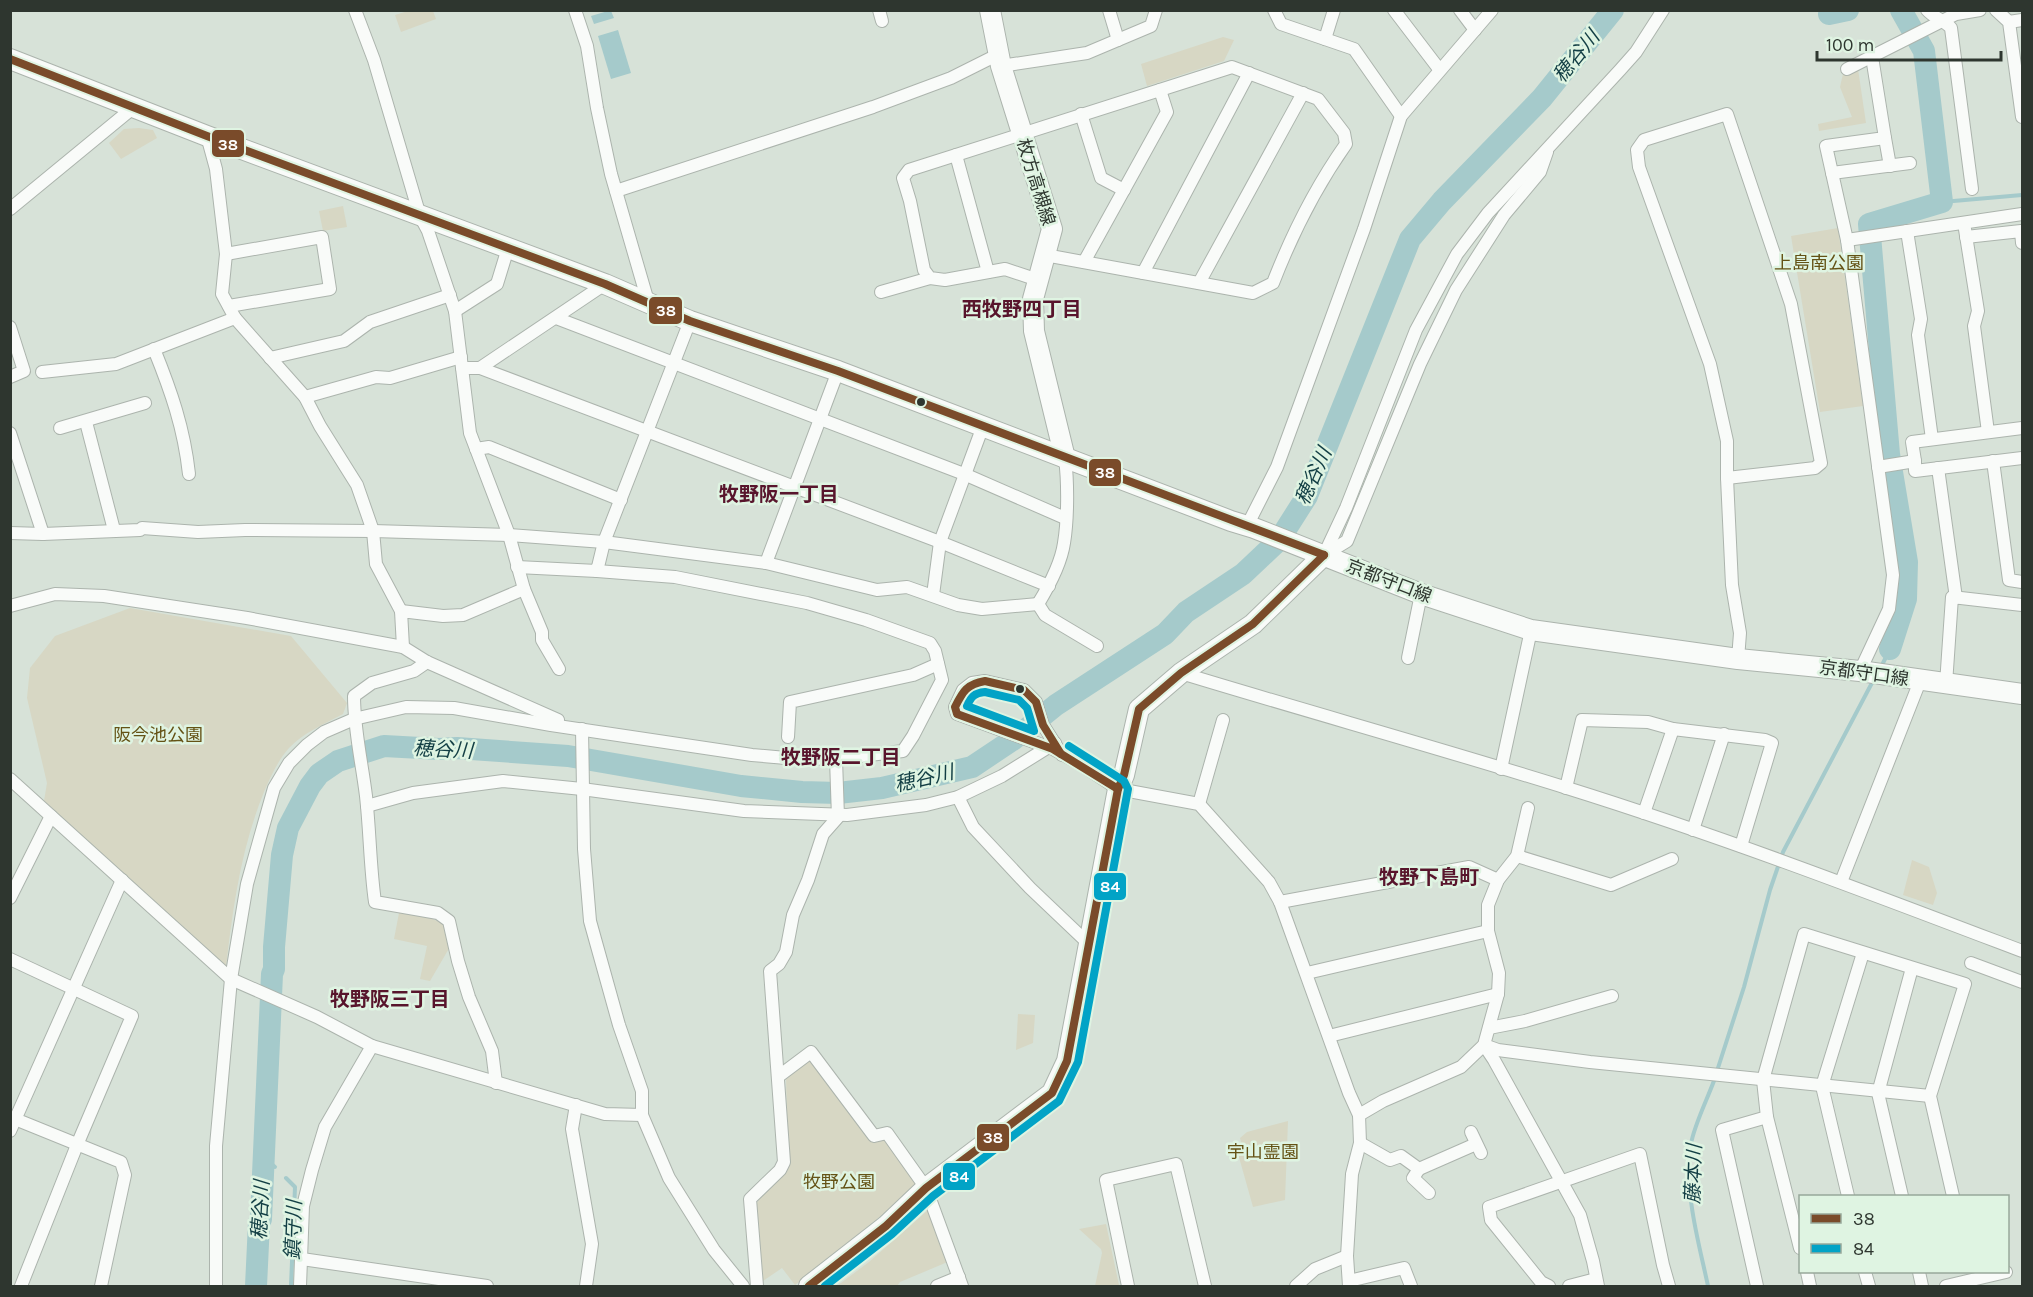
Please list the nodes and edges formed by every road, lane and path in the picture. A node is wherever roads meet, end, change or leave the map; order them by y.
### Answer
1 (356, 10) edge
2 (575, 10) edge
3 (990, 10) edge
4 (1109, 10) edge
5 (1156, 10) edge
6 (1274, 10) edge
7 (1334, 10) edge
8 (1394, 10) edge
9 (1460, 10) edge
10 (1492, 10) edge
11 (1663, 10) edge
12 (1927, 10) edge
13 (1980, 10) edge
14 (1996, 10) edge
15 (1944, 20) junction
16 (2018, 21) edge
17 (2022, 25) edge
18 (1475, 30) junction
19 (1325, 39) junction
20 (1118, 40) junction
21 (1872, 57) junction
22 (10, 59) edge
23 (1000, 60) junction
24 (1439, 69) junction
25 (1847, 69) dead end
26 (1249, 73) junction
27 (1160, 90) junction
28 (1303, 93) junction
29 (2021, 102) edge
30 (134, 107) junction
31 (1082, 114) junction
32 (1401, 116) junction
33 (2022, 117) edge
34 (1021, 133) junction
35 (207, 136) junction
36 (1885, 138) junction
37 (1550, 146) junction
38 (956, 155) junction
39 (1910, 163) dead end
40 (1890, 166) junction
41 (1832, 173) junction
42 (1972, 189) dead end
43 (1124, 190) junction
44 (616, 191) junction
45 (10, 208) edge
46 (2022, 214) edge
47 (420, 216) junction
48 (1964, 223) junction
49 (1907, 231) junction
50 (1966, 237) junction
51 (1847, 240) junction
52 (2022, 243) edge
53 (508, 248) junction
54 (226, 254) junction
55 (1045, 255) junction
56 (1084, 262) junction
57 (988, 273) junction
58 (1143, 273) junction
59 (930, 278) junction
60 (1038, 280) junction
61 (1199, 283) junction
62 (605, 284) junction
63 (881, 292) dead end
64 (450, 295) junction
65 (649, 305) junction
66 (229, 306) junction
67 (455, 311) junction
68 (235, 318) junction
69 (556, 318) junction
70 (690, 321) junction
71 (10, 327) edge
72 (154, 349) junction
73 (270, 358) junction
74 (461, 363) junction
75 (674, 363) junction
76 (480, 368) junction
77 (838, 371) junction
78 (42, 372) dead end
79 (10, 377) edge
80 (306, 397) junction
81 (145, 403) dead end
82 (820, 419) junction
83 (86, 422) junction
84 (983, 426) junction
85 (60, 428) dead end
86 (2022, 428) edge
87 (648, 432) junction
88 (1988, 432) junction
89 (10, 433) edge
90 (1932, 440) junction
91 (476, 449) junction
92 (1065, 458) junction
93 (2022, 458) edge
94 (1915, 461) junction
95 (1993, 461) junction
96 (1878, 467) junction
97 (1938, 468) junction
98 (189, 474) dead end
99 (964, 474) junction
100 (1727, 478) junction
101 (794, 487) junction
102 (621, 500) junction
103 (1065, 518) junction
104 (1250, 527) junction
105 (114, 530) junction
106 (373, 531) junction
107 (10, 533) edge
108 (43, 534) junction
109 (509, 535) junction
110 (604, 542) junction
111 (940, 542) junction
112 (1324, 555) junction
113 (766, 563) junction
114 (517, 567) junction
115 (597, 571) junction
116 (2022, 582) edge
117 (1049, 586) junction
118 (524, 589) junction
119 (1421, 594) junction
120 (933, 595) junction
121 (1956, 598) junction
122 (1038, 604) junction
123 (2022, 605) edge
124 (10, 606) edge
125 (401, 611) junction
126 (1531, 630) junction
127 (1097, 646) dead end
128 (403, 647) junction
129 (1408, 658) dead end
130 (1738, 659) junction
131 (427, 662) junction
132 (938, 664) junction
133 (559, 669) dead end
134 (1181, 673) junction
135 (1873, 673) junction
136 (1920, 681) junction
137 (1946, 684) junction
138 (2022, 694) edge
139 (354, 718) junction
140 (1223, 720) dead end
141 (1392, 725) dead end
142 (1673, 729) junction
143 (582, 732) junction
144 (1724, 734) junction
145 (788, 737) dead end
146 (1417, 744) junction
147 (1051, 745) junction
148 (836, 761) junction
149 (1501, 769) junction
150 (10, 779) edge
151 (582, 788) junction
152 (1566, 788) junction
153 (1118, 789) junction
154 (957, 797) junction
155 (366, 802) junction
156 (1199, 804) junction
157 (1528, 808) dead end
158 (839, 811) junction
159 (1644, 813) junction
160 (51, 816) junction
161 (1693, 830) junction
162 (1741, 846) junction
163 (1517, 856) junction
164 (1672, 859) dead end
165 (122, 880) junction
166 (1498, 880) junction
167 (1841, 882) junction
168 (10, 898) edge
169 (1280, 902) junction
170 (1488, 931) junction
171 (1090, 945) junction
172 (2022, 951) edge
173 (1863, 953) junction
174 (10, 959) edge
175 (1971, 963) dead end
176 (1912, 968) junction
177 (1307, 973) junction
178 (231, 979) junction
179 (2022, 982) edge
180 (73, 989) junction
181 (1498, 994) junction
182 (1611, 996) dead end
183 (1489, 1028) junction
184 (1329, 1036) junction
185 (1484, 1045) junction
186 (372, 1046) junction
187 (779, 1076) junction
188 (1763, 1080) junction
189 (495, 1083) junction
190 (1822, 1086) junction
191 (1878, 1092) junction
192 (1930, 1096) junction
193 (576, 1105) junction
194 (642, 1115) junction
195 (1359, 1115) junction
196 (1767, 1117) junction
197 (12, 1123) edge
198 (1360, 1143) junction
199 (1476, 1143) dead end
200 (77, 1145) junction
201 (1419, 1169) junction
202 (1562, 1180) junction
203 (926, 1188) junction
204 (1429, 1193) dead end
205 (1848, 1195) edge
206 (1902, 1195) edge
207 (1953, 1195) edge
208 (1799, 1244) edge
209 (1347, 1256) junction
210 (302, 1259) junction
211 (1994, 1273) edge
212 (1971, 1276) edge
213 (961, 1282) edge
214 (1597, 1283) edge
215 (1349, 1284) edge
216 (21, 1287) edge
217 (101, 1287) edge
218 (216, 1287) edge
219 (300, 1287) edge
220 (487, 1287) edge
221 (586, 1287) edge
222 (743, 1287) edge
223 (757, 1287) edge
224 (809, 1287) edge
225 (938, 1287) edge
226 (1128, 1287) edge
227 (1205, 1287) edge
228 (1296, 1287) edge
229 (1411, 1287) edge
230 (1549, 1287) edge
231 (1569, 1287) edge
232 (1670, 1287) edge
233 (1757, 1287) edge
234 (1946, 1287) edge

1 - 47 street
2 - 44 street
3 - 23 main road, 枚方高槻線
4 - 20 street
5 - 20 street
6 - 19 street
7 - 19 street
8 - 24 street
9 - 18 street
10 - 18 street
11 - 37 street
12 - 15 street
13 - 15 street
14 - 16 street
15 - 21 street
15 - 42 street
16 - 17 street
16 - 29 street
18 - 24 street
19 - 32 street
20 - 23 street
21 - 25 street
21 - 36 street
22 - 30 main road, 京都守口線
23 - 34 main road, 枚方高槻線
23 - 44 street
24 - 32 street
26 - 27 street
26 - 28 street
26 - 58 street
27 - 31 street
27 - 43 street
28 - 61 street
28 - 61 street
29 - 33 street
30 - 35 main road, 京都守口線
30 - 45 street
31 - 34 street
31 - 43 street
32 - 104 street
34 - 38 street
34 - 55 main road, 枚方高槻線
35 - 47 main road, 京都守口線
35 - 54 street
36 - 40 street
36 - 41 street
37 - 112 street
37 - 112 street
38 - 57 street
38 - 59 street
39 - 40 street
40 - 41 street
41 - 51 street
43 - 56 street
44 - 65 street
46 - 48 street
47 - 53 main road, 京都守口線
47 - 64 street
48 - 49 street
48 - 50 street
49 - 51 street
49 - 90 street
50 - 52 street
50 - 88 street
51 - 96 street
53 - 62 main road, 京都守口線
53 - 67 street
54 - 66 street
54 - 66 street
55 - 56 street
55 - 60 main road, 枚方高槻線
56 - 58 street
57 - 59 street
57 - 60 street
58 - 61 street
59 - 63 street
60 - 92 main road, 枚方高槻線
62 - 65 main road, 京都守口線
62 - 69 street
64 - 67 street
64 - 73 street
65 - 70 main road, 京都守口線
66 - 68 street
67 - 74 street
68 - 72 street
68 - 73 street
69 - 75 street
69 - 76 street
70 - 75 street
70 - 77 main road, 京都守口線
71 - 79 street
72 - 78 street
72 - 98 street
73 - 80 street
74 - 76 street
74 - 80 street
74 - 91 street
75 - 82 street
75 - 87 street
76 - 87 street
77 - 82 street
77 - 84 main road, 京都守口線
80 - 106 street
81 - 83 street
82 - 99 street
82 - 101 street
83 - 85 street
83 - 105 street
84 - 92 main road, 京都守口線
84 - 99 street
86 - 88 street
87 - 101 street
87 - 102 street
88 - 90 street
89 - 108 street
90 - 94 street
91 - 102 street
91 - 109 street
92 - 103 street
92 - 104 main road, 京都守口線
93 - 95 street
94 - 96 street
94 - 97 street
95 - 97 street
95 - 116 street
96 - 135 street
97 - 121 street
99 - 103 street
99 - 111 street
100 - 100 street
100 - 130 street
101 - 111 street
101 - 113 street
102 - 110 street
103 - 117 street
104 - 112 main road, 京都守口線
105 - 106 street
105 - 108 street
106 - 109 street
106 - 125 street
107 - 108 street
109 - 110 street
109 - 114 street
110 - 113 street
110 - 115 street
111 - 117 street
111 - 120 street
112 - 119 main road, 京都守口線
112 - 134 main road
113 - 120 street
114 - 115 street
114 - 118 street
115 - 132 street
117 - 122 street
118 - 125 street
118 - 133 street
119 - 126 main road, 京都守口線
119 - 129 street
120 - 122 street
121 - 123 street
121 - 137 street
122 - 127 street
124 - 128 street
125 - 128 street
126 - 130 main road, 京都守口線
126 - 149 street
128 - 131 street
130 - 135 main road, 京都守口線
131 - 139 street
131 - 143 street
132 - 145 street
132 - 148 street
134 - 146 street
134 - 153 main road
135 - 136 main road, 京都守口線
136 - 137 main road, 京都守口線
136 - 167 street
137 - 138 main road, 京都守口線
139 - 143 street
139 - 155 street
139 - 178 street
140 - 156 street
141 - 146 street
142 - 144 street
142 - 152 street
142 - 159 street
143 - 148 street
143 - 151 street
144 - 161 street
144 - 162 street
146 - 149 street
147 - 147 street
147 - 153 street
147 - 154 street
148 - 158 street
149 - 152 street
150 - 160 street
151 - 155 street
151 - 158 street
151 - 194 street
152 - 159 street
153 - 156 street
153 - 171 main road
154 - 158 street
154 - 171 street
155 - 189 street
156 - 169 street
157 - 163 street
158 - 187 street
159 - 161 street
160 - 165 street
160 - 168 street
161 - 162 street
162 - 167 street
163 - 164 street
163 - 166 street
165 - 178 street
165 - 180 street
166 - 169 street
166 - 170 street
167 - 172 street
169 - 177 street
170 - 177 street
170 - 181 street
171 - 203 main road
173 - 176 street
173 - 188 street
173 - 190 street
174 - 180 street
175 - 179 street
176 - 191 street
176 - 192 street
177 - 184 street
178 - 186 street
178 - 218 street
180 - 197 street
180 - 200 street
181 - 183 street
181 - 184 street
182 - 183 street
183 - 185 street
184 - 195 street
185 - 188 street
185 - 195 street
185 - 202 street
186 - 189 street
186 - 210 street
187 - 203 street
187 - 223 street
188 - 190 street
188 - 196 street
189 - 193 street
190 - 191 street
190 - 205 street
191 - 192 street
191 - 206 street
192 - 207 street
193 - 194 street
193 - 221 street
194 - 222 street
195 - 198 street
196 - 208 street
196 - 233 street
197 - 200 street
198 - 201 street
198 - 209 street
199 - 201 street
200 - 216 street
200 - 217 street
201 - 204 street
202 - 214 street
202 - 230 street
202 - 232 street
203 - 213 street
203 - 224 main road
209 - 215 street
209 - 228 street
210 - 219 street
210 - 220 street
211 - 212 street
212 - 234 street
213 - 225 street
214 - 231 street
215 - 229 street
226 - 227 street

